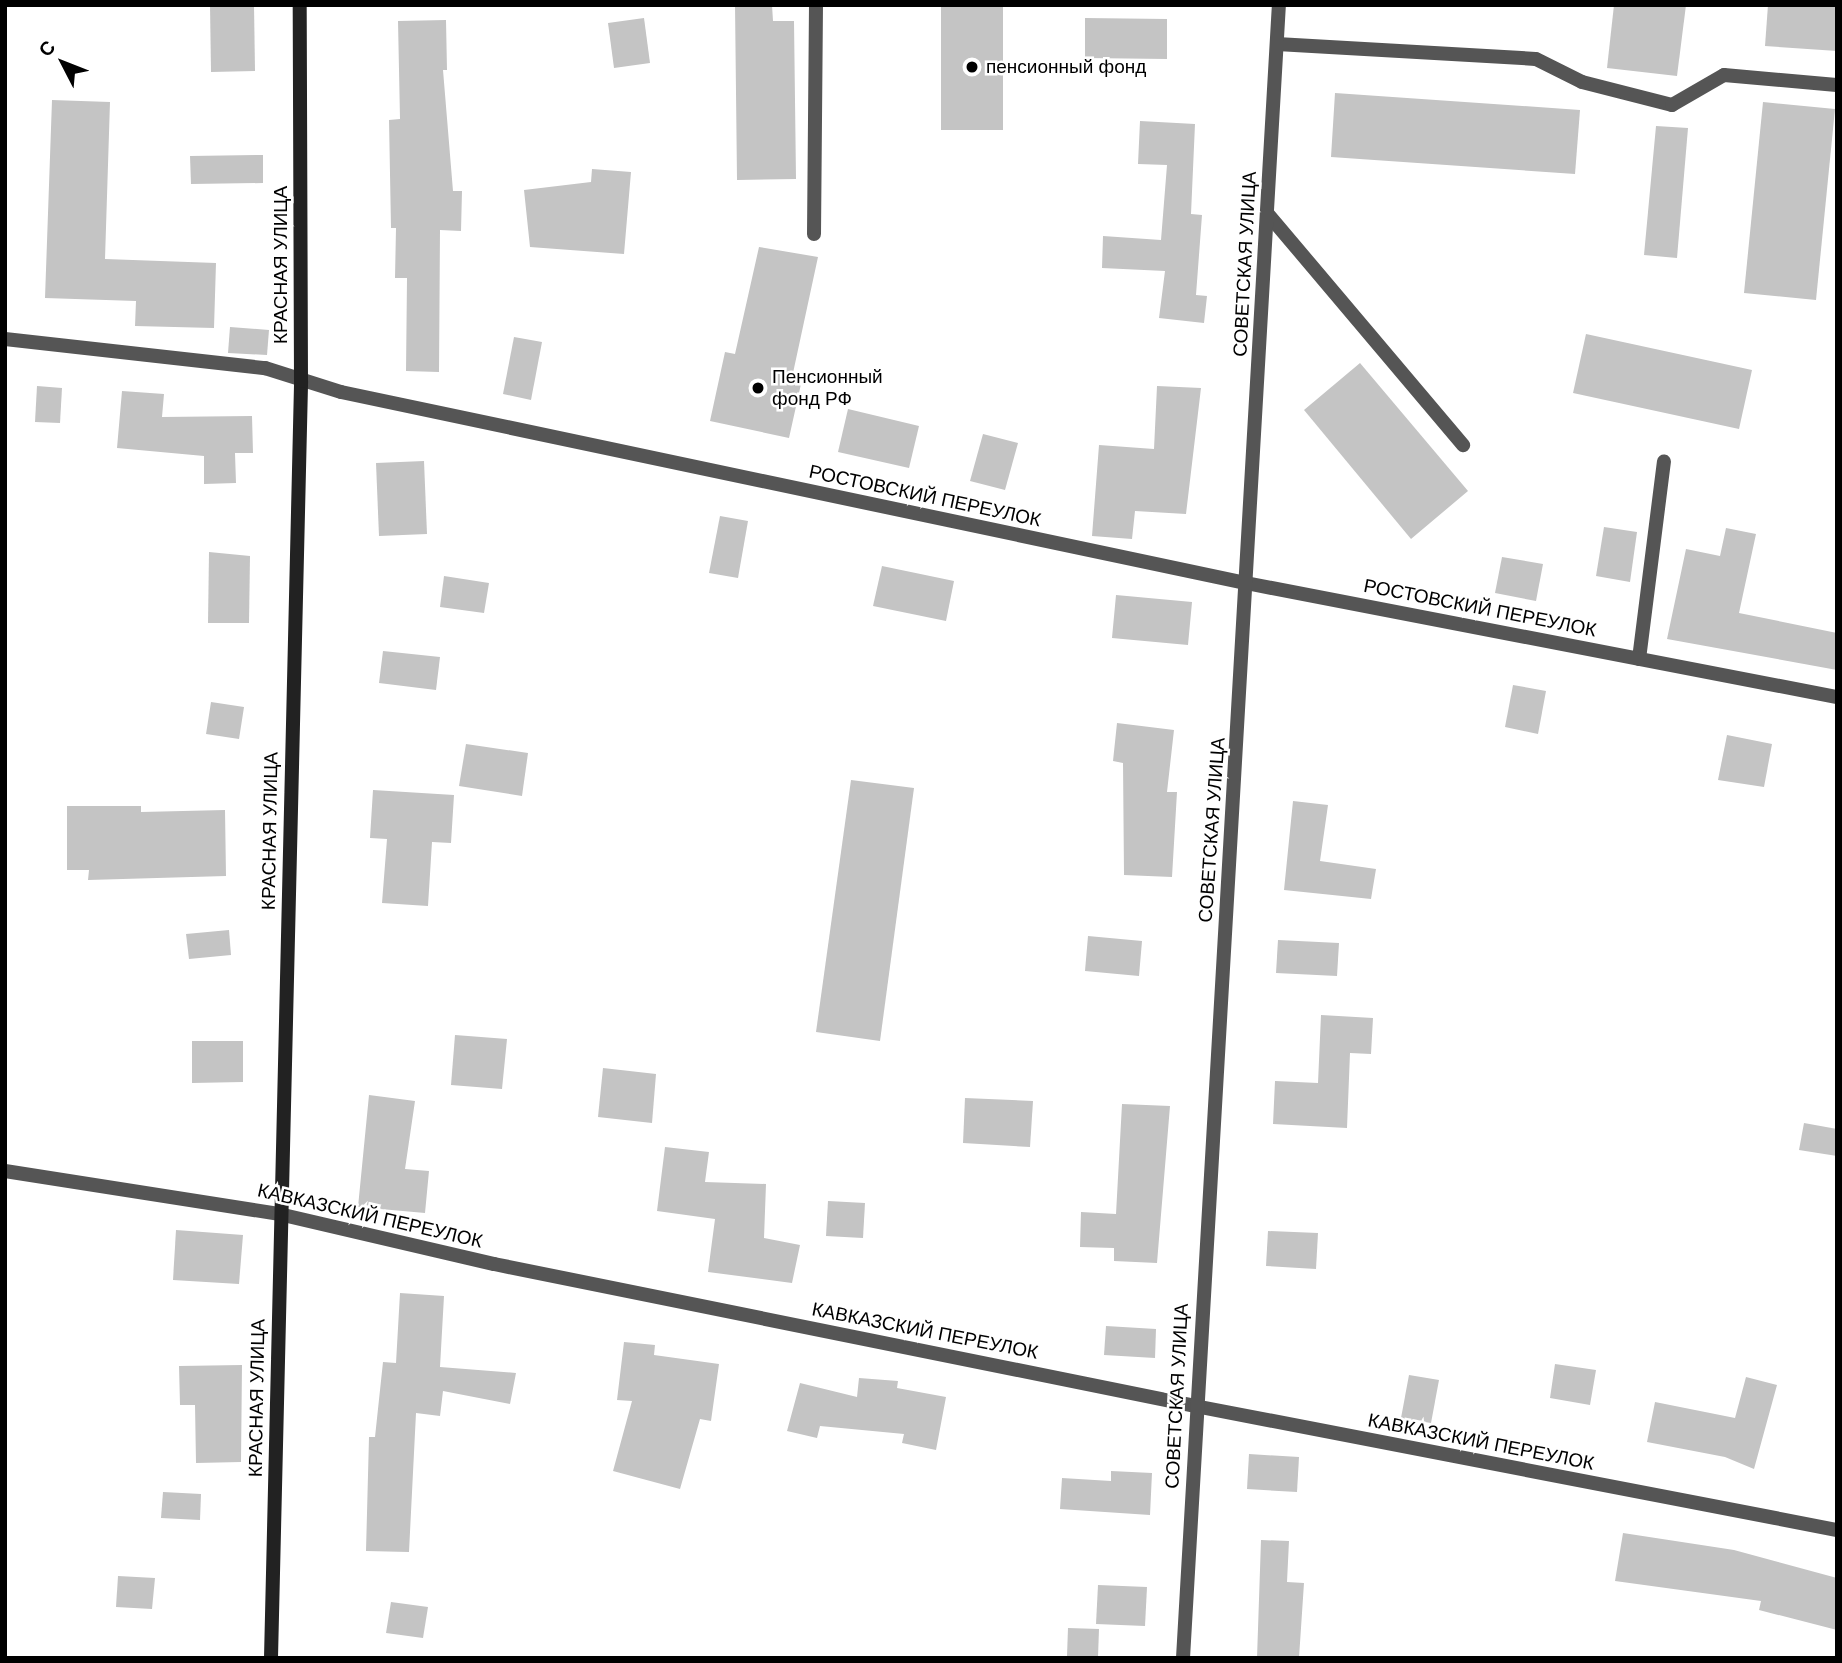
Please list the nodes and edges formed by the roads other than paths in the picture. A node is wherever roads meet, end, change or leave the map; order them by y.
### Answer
1 (300, 5) edge
2 (816, 5) edge
3 (1279, 5) edge
4 (1277, 44) junction
5 (1837, 85) edge
6 (1267, 213) junction
7 (814, 234) dead end
8 (5, 339) edge
9 (301, 381) junction
10 (1463, 445) dead end
11 (1664, 462) dead end
12 (1246, 583) junction
13 (1639, 659) junction
14 (1837, 697) edge
15 (5, 1171) edge
16 (279, 1214) junction
17 (1195, 1406) junction
18 (1837, 1530) edge
19 (271, 1658) edge
20 (1184, 1658) edge

1 - 9 street, КРАСНАЯ УЛИЦА
2 - 7 street
3 - 4 street, СОВЕТСКАЯ УЛИЦА
4 - 5 street
4 - 6 street, СОВЕТСКАЯ УЛИЦА
6 - 10 street
6 - 12 street, СОВЕТСКАЯ УЛИЦА
8 - 9 street, РОСТОВСКИЙ ПЕРЕУЛОК
9 - 12 street, РОСТОВСКИЙ ПЕРЕУЛОК
9 - 16 street, КРАСНАЯ УЛИЦА
11 - 13 street
12 - 13 street, РОСТОВСКИЙ ПЕРЕУЛОК
12 - 17 street, СОВЕТСКАЯ УЛИЦА
13 - 14 street, РОСТОВСКИЙ ПЕРЕУЛОК
15 - 16 street, КАВКАЗСКИЙ ПЕРЕУЛОК
16 - 17 street, КАВКАЗСКИЙ ПЕРЕУЛОК
16 - 19 street, КРАСНАЯ УЛИЦА
17 - 18 street, КАВКАЗСКИЙ ПЕРЕУЛОК
17 - 20 street, СОВЕТСКАЯ УЛИЦА

